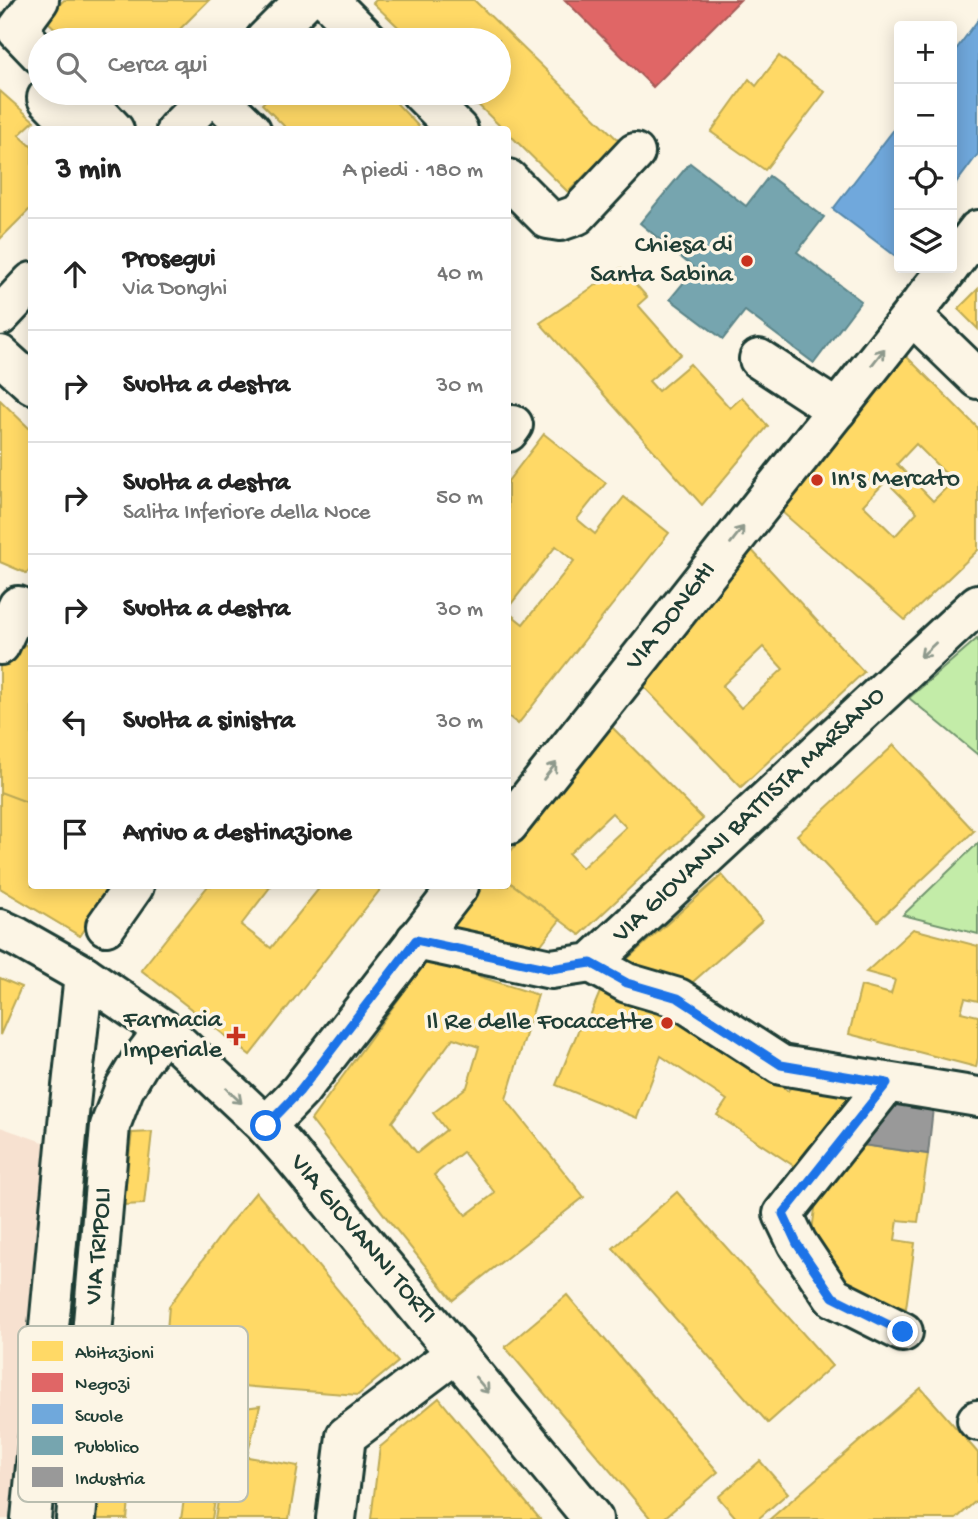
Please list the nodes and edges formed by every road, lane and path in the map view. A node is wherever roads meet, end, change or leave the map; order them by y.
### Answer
1 (39, 0) edge
2 (305, 0) edge
3 (328, 0) edge
4 (277, 28) edge
5 (356, 28) edge
6 (28, 41) edge
7 (67, 105) edge
8 (76, 105) edge
9 (201, 105) edge
10 (225, 105) edge
11 (433, 105) edge
12 (76, 126) edge
13 (108, 126) edge
14 (180, 126) edge
15 (247, 126) edge
16 (454, 126) edge
17 (635, 153) dead end
18 (511, 181) edge
19 (978, 230) edge
20 (957, 257) edge
21 (945, 273) edge
22 (28, 286) edge
23 (912, 315) junction
24 (0, 316) edge
25 (0, 355) edge
26 (760, 359) dead end
27 (978, 379) edge
28 (28, 380) edge
29 (837, 410) junction
30 (978, 604) edge
31 (16, 605) edge
32 (0, 645) edge
33 (511, 821) edge
34 (132, 889) edge
35 (457, 889) edge
36 (106, 926) dead end
37 (0, 929) edge
38 (416, 940) junction
39 (591, 963) junction
40 (84, 975) junction
41 (164, 1030) junction
42 (887, 1083) junction
43 (978, 1097) edge
44 (266, 1126) junction
45 (49, 1326) edge
46 (93, 1326) edge
47 (903, 1332) dead end
48 (456, 1353) junction
49 (336, 1519) edge
50 (593, 1519) edge

1 - 6 street
2 - 4 street
3 - 5 street
7 - 12 street
8 - 13 street
9 - 14 street
10 - 15 street
11 - 16 street
17 - 18 street
19 - 20 street, VIA DONGHI
21 - 23 street, VIA DONGHI
22 - 24 street
23 - 27 street
29 -> 23 street, VIA DONGHI
25 - 28 street
26 - 29 street
33 -> 29 street, VIA DONGHI
30 -> 39 street, VIA GIOVANNI BATTISTA MARSANO
31 - 32 street
34 - 36 street
35 - 38 street
37 - 40 street, VIA GIOVANNI TORTI
38 - 39 street, VIA GIOVANNI BATTISTA MARSANO
38 - 44 street
39 - 42 street
40 - 41 street, VIA GIOVANNI TORTI
40 - 45 street
41 -> 44 street, VIA GIOVANNI TORTI
41 - 46 street, VIA TRIPOLI
42 - 43 street
42 - 47 street
44 - 48 street, VIA GIOVANNI TORTI
48 - 49 street
48 -> 50 street, VIA GIOVANNI TORTI

